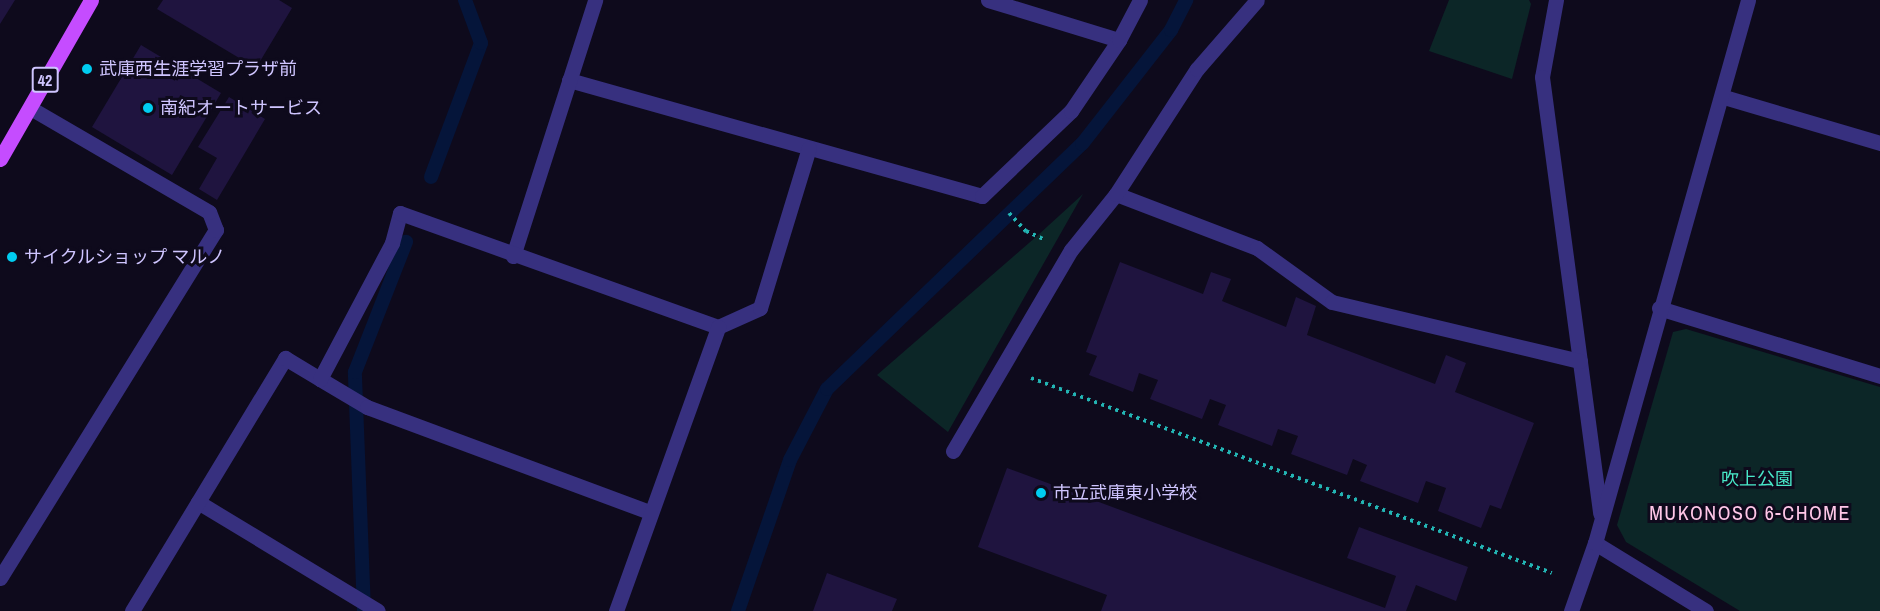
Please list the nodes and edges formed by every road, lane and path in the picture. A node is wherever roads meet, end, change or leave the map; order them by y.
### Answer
1 (91, 0) edge
2 (595, 0) edge
3 (988, 0) edge
4 (1140, 0) edge
5 (1257, 0) edge
6 (1556, 0) edge
7 (1748, 0) edge
8 (1119, 40) junction
9 (569, 80) junction
10 (1724, 97) junction
11 (30, 108) junction
12 (1880, 143) edge
13 (809, 148) junction
14 (0, 159) edge
15 (1116, 194) junction
16 (1018, 224) dead end
17 (1026, 231) dead end
18 (513, 256) junction
19 (1659, 308) junction
20 (718, 327) junction
21 (1580, 360) junction
22 (1002, 367) junction
23 (1880, 376) edge
24 (320, 379) junction
25 (953, 451) dead end
26 (198, 502) junction
27 (650, 512) junction
28 (1601, 519) junction
29 (1595, 543) junction
30 (0, 578) edge
31 (1581, 584) junction
32 (132, 611) edge
33 (378, 611) edge
34 (616, 611) edge
35 (1571, 611) edge
36 (1706, 611) edge

1 - 11 main road, 42
2 - 9 street
3 - 8 street
4 - 8 street
5 - 15 street
6 - 21 street
7 - 10 street
8 - 13 street
9 - 13 street
9 - 18 street
10 - 12 street
10 - 19 street
11 - 14 main road, 42
11 - 30 street
13 - 20 street
15 - 21 street
15 - 22 street
16 - 17 path
18 - 20 street
18 - 24 street
19 - 23 street
19 - 28 street
20 - 27 street
21 - 28 street
22 - 25 street
22 - 31 path
24 - 26 street
24 - 27 street
26 - 32 street
26 - 33 street
27 - 34 street
28 - 29 street
29 - 31 street
29 - 36 street
31 - 35 street

